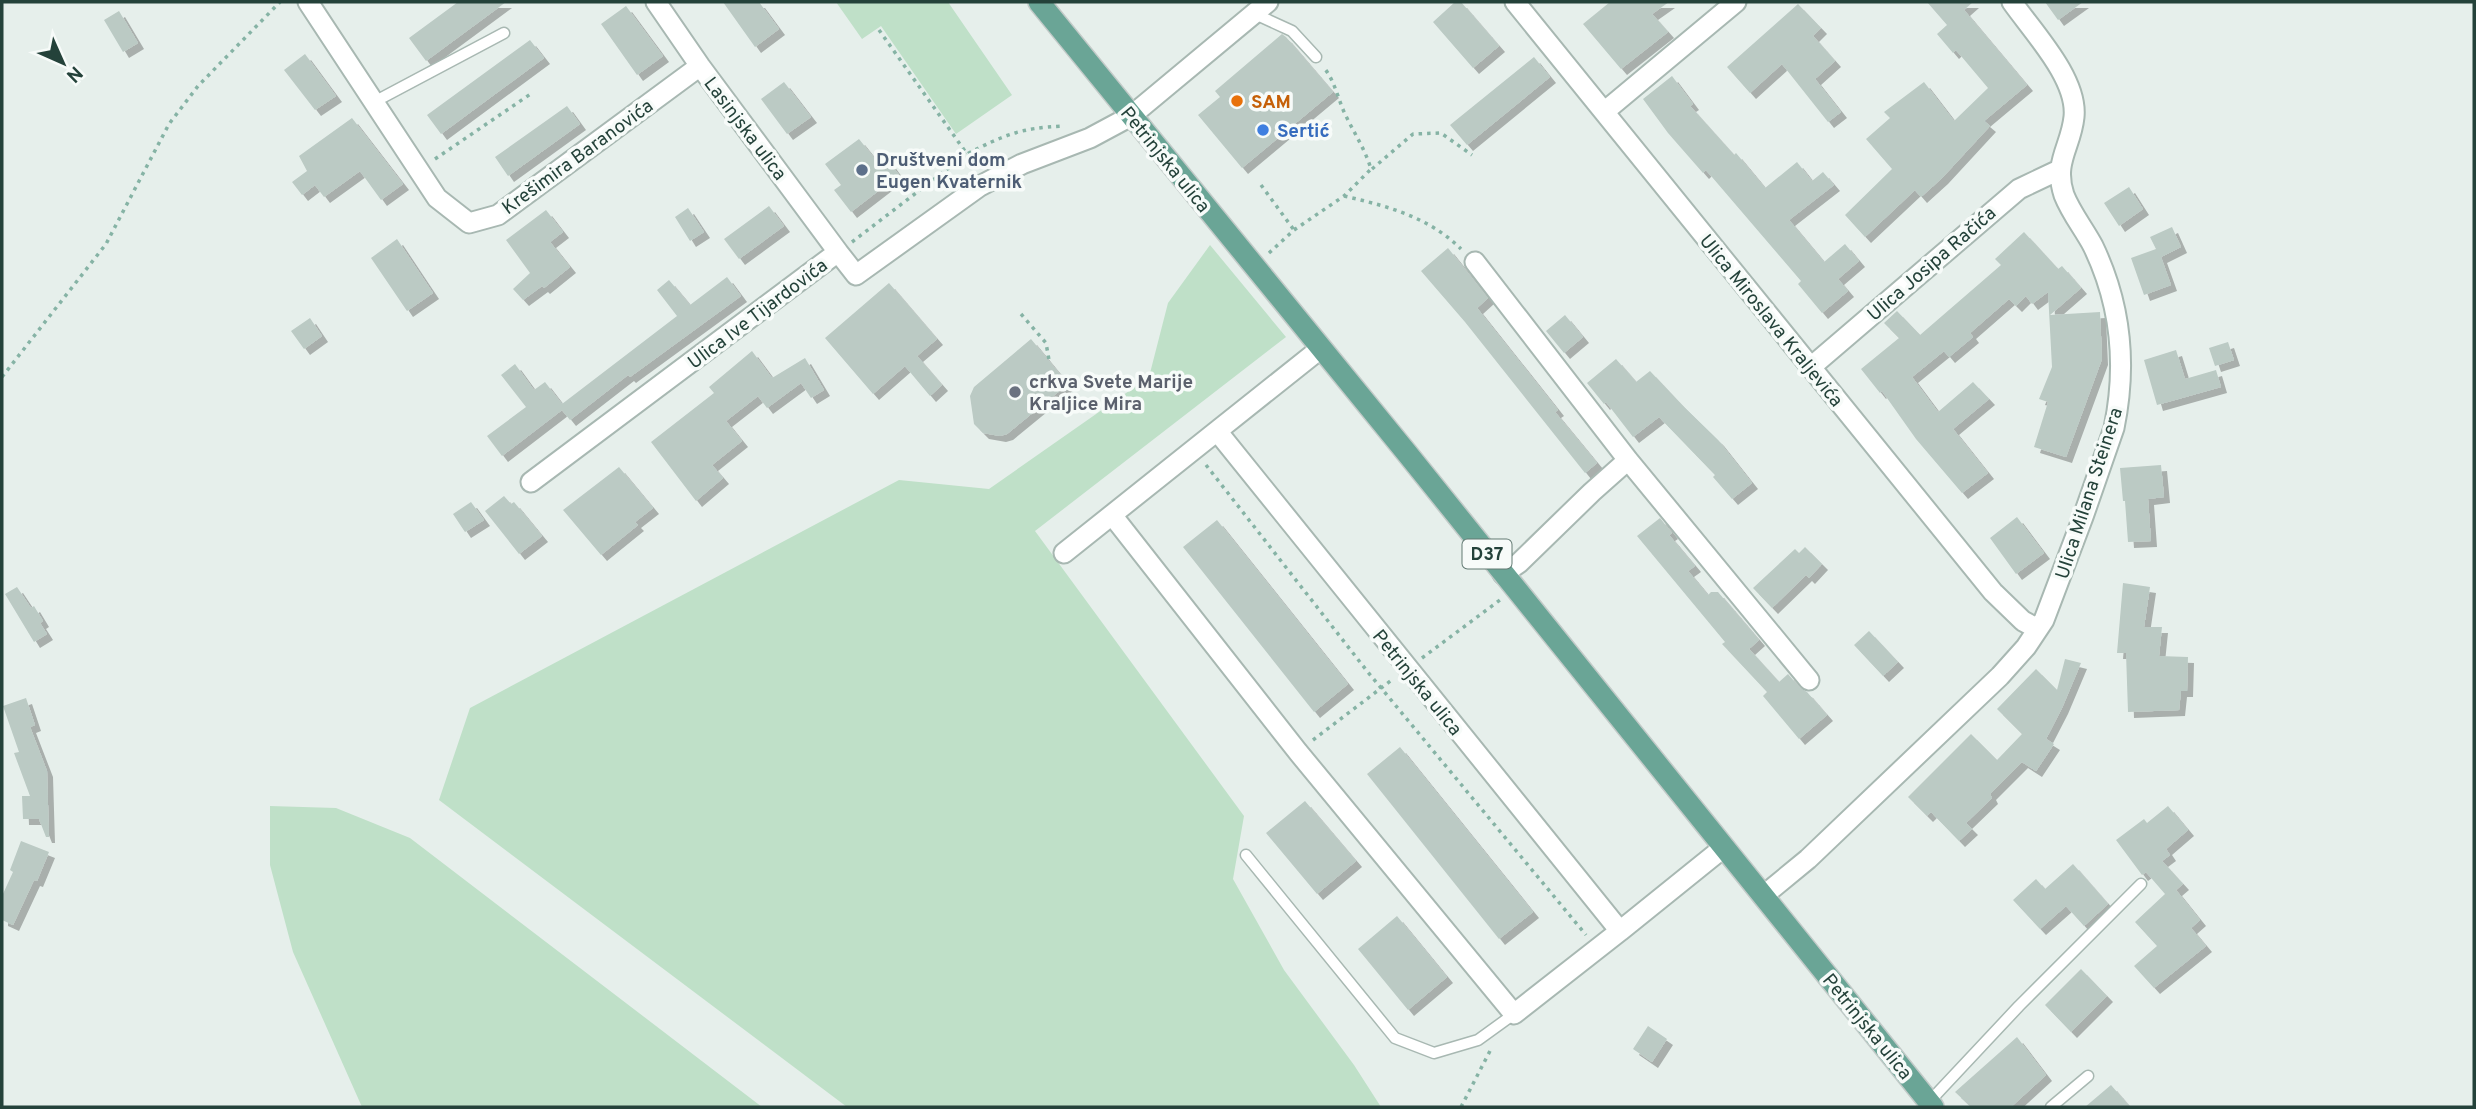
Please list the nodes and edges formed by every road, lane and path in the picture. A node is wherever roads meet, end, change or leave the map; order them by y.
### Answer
1 (280, 2) edge
2 (308, 2) edge
3 (656, 2) edge
4 (1039, 2) edge
5 (1515, 2) edge
6 (1736, 2) edge
7 (2012, 2) edge
8 (1261, 8) edge
9 (879, 30) dead end
10 (503, 33) dead end
11 (1316, 57) joint
12 (700, 66) junction
13 (532, 93) dead end
14 (374, 102) junction
15 (1604, 112) junction
16 (1131, 116) junction
17 (1065, 126) dead end
18 (967, 154) junction
19 (1472, 155) dead end
20 (1371, 169) junction
21 (418, 170) junction
22 (2059, 170) junction
23 (1261, 186) dead end
24 (1344, 196) junction
25 (1294, 230) junction
26 (838, 252) junction
27 (1475, 262) joint
28 (1254, 266) junction
29 (1021, 314) dead end
30 (1320, 349) junction
31 (1049, 360) dead end
32 (1811, 368) junction
33 (2, 377) edge
34 (1217, 430) junction
35 (1628, 460) junction
36 (1204, 463) dead end
37 (531, 482) dead end
38 (1112, 515) junction
39 (1064, 554) dead end
40 (1503, 574) junction
41 (2038, 629) junction
42 (1809, 680) dead end
43 (1723, 848) junction
44 (1246, 855) dead end
45 (2141, 884) dead end
46 (1763, 896) junction
47 (1619, 930) junction
48 (1588, 937) dead end
49 (1514, 1014) junction
50 (1492, 1047) dead end
51 (2088, 1076) dead end
52 (1931, 1105) edge
53 (1461, 1107) edge
54 (2051, 1107) edge

1 - 33 path
2 - 14 street, Krešimira Baranovića
3 - 12 street, Lasinjska ulica
4 - 16 main road, Petrinjska ulica / D37
5 - 15 street, Ulica Miroslava Kraljevića
6 - 15 street
7 - 22 street
8 - 11 lane
8 - 16 street
9 - 18 path
10 - 14 lane
11 - 20 path
12 - 21 street, Krešimira Baranovića
12 - 26 street, Lasinjska ulica
13 - 21 path
14 - 21 street, Krešimira Baranovića
15 - 32 street, Ulica Miroslava Kraljevića
16 - 26 street, Ulica Ive Tijardovića
16 - 28 main road, Petrinjska ulica / D37
17 - 18 path
18 - 26 path
19 - 20 path
20 - 24 path
22 - 32 street, Ulica Josipa Račića
22 - 41 street, Ulica Milana Steinera
23 - 25 path
24 - 25 path
24 - 27 path
25 - 28 path
26 - 37 street, Ulica Ive Tijardovića
27 - 35 street
28 - 30 main road, Petrinjska ulica / D37
29 - 31 path
30 - 34 street
30 - 40 main road, Petrinjska ulica / D37
32 - 41 street, Ulica Miroslava Kraljevića
34 - 38 street
34 - 47 street, Petrinjska ulica
35 - 40 street
35 - 42 street
36 - 48 path
38 - 39 street
38 - 49 street
40 - 43 main road, Petrinjska ulica / D37
41 - 46 street, Ulica Milana Steinera
43 - 46 main road, Petrinjska ulica / D37
43 - 47 street
44 - 49 lane
45 - 52 lane
46 - 52 main road, Petrinjska ulica / D37
47 - 49 street
50 - 53 path
51 - 54 lane

